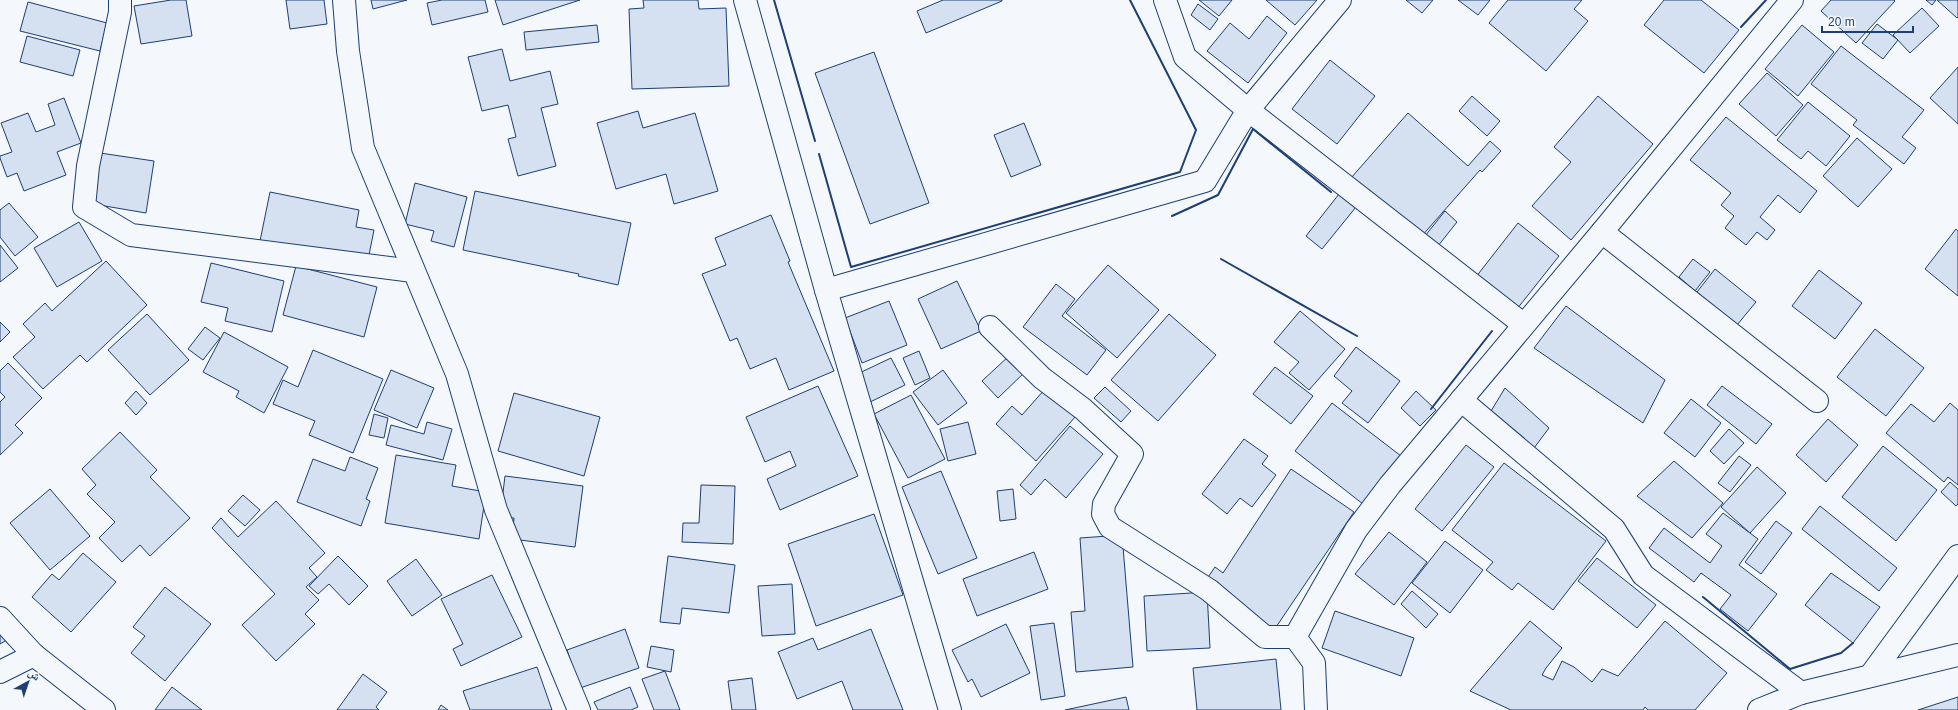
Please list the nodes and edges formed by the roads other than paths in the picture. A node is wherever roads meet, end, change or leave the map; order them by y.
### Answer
1 (120, 0) edge
2 (344, 0) edge
3 (745, 0) edge
4 (1165, 0) edge
5 (1340, 0) edge
6 (1792, 0) edge
7 (1248, 110) junction
8 (1602, 232) junction
9 (413, 271) junction
10 (826, 290) junction
11 (1523, 324) junction
12 (990, 327) dead end
13 (1461, 400) junction
14 (1817, 401) dead end
15 (1958, 556) edge
16 (0, 618) edge
17 (1295, 637) junction
18 (34, 655) junction
19 (1958, 655) edge
20 (0, 672) edge
21 (1870, 676) junction
22 (1801, 692) junction
23 (104, 710) edge
24 (579, 710) edge
25 (950, 710) edge
26 (1316, 710) edge
27 (1759, 710) edge

1 - 9 street
2 - 9 street
3 - 10 street
4 - 7 street
5 - 7 street
6 - 8 street
7 - 10 street
7 - 11 street
8 - 11 street
8 - 14 street
9 - 24 street
10 - 25 street
11 - 13 street
12 - 17 street
13 - 17 street
13 - 22 street
15 - 21 street
16 - 18 street
17 - 26 street
18 - 20 street
18 - 23 street
19 - 21 street
21 - 22 street
22 - 27 street

